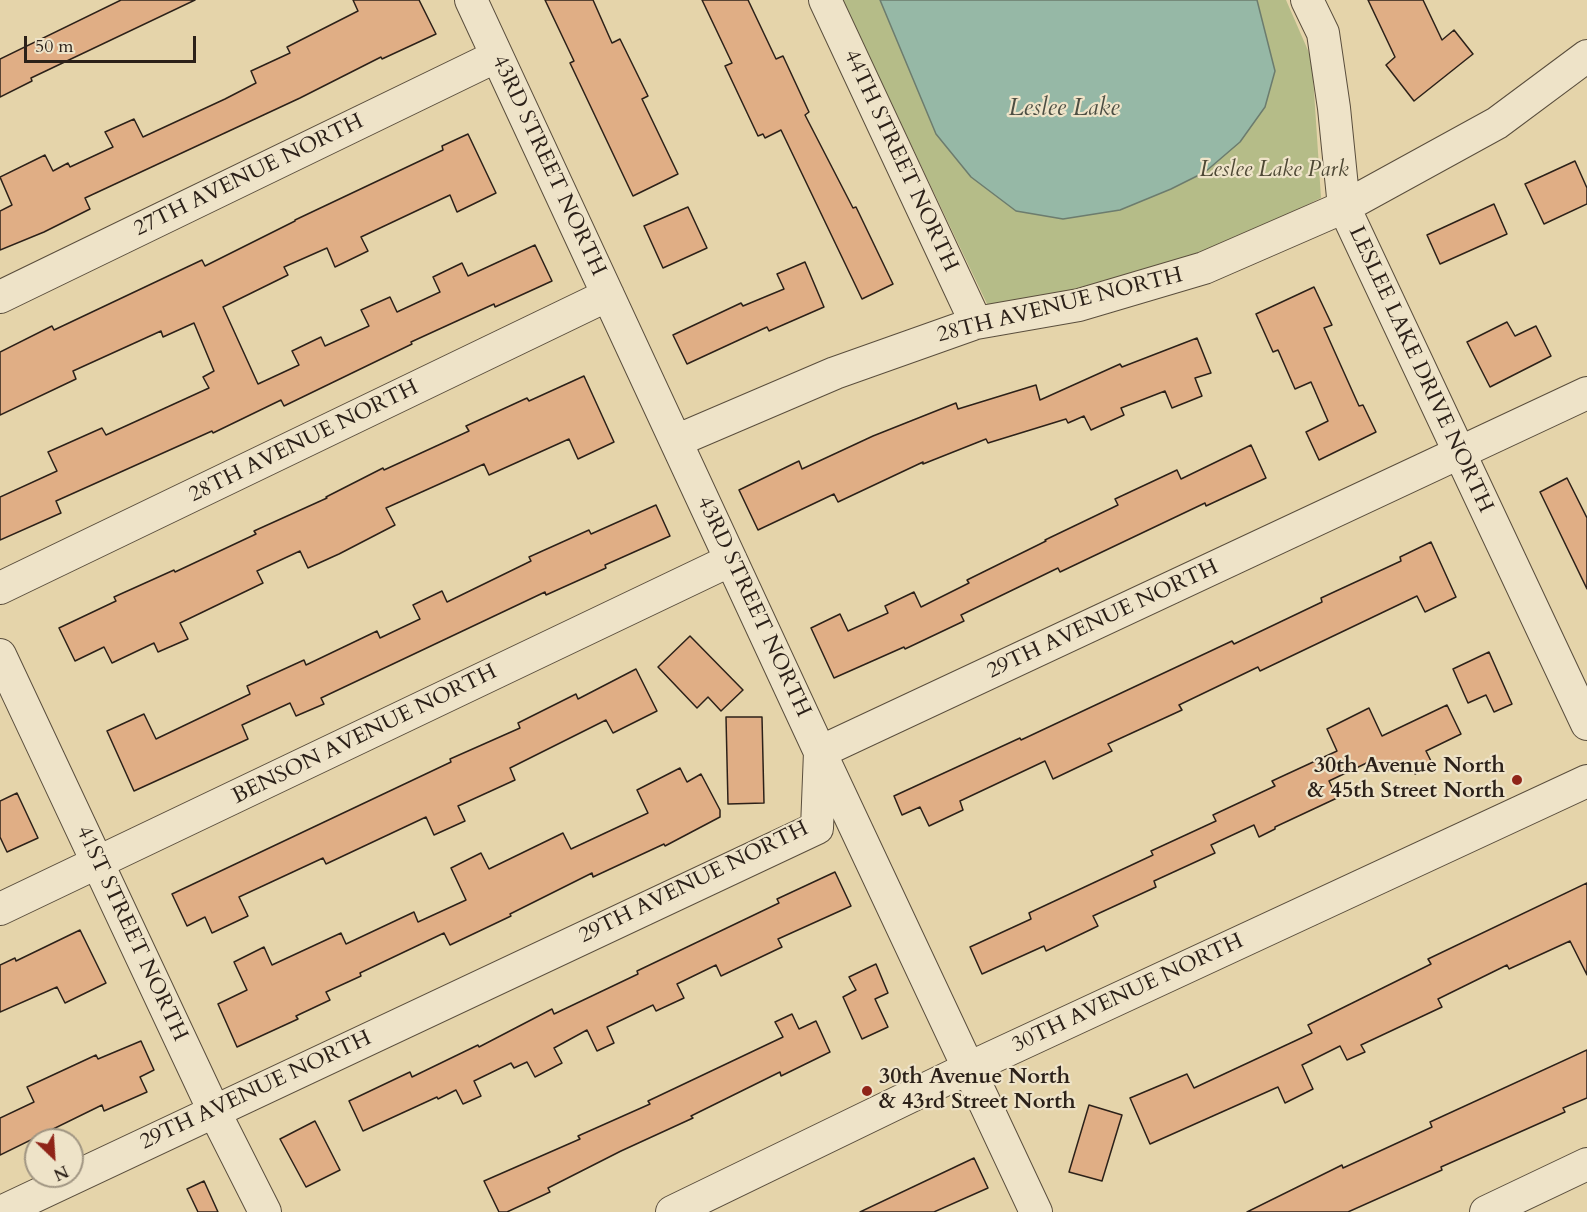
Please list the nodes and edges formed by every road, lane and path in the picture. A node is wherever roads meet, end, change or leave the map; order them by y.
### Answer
1 (471, 0) edge
2 (825, 0) edge
3 (1307, 0) edge
4 (497, 56) junction
5 (1587, 56) edge
6 (1344, 207) junction
7 (608, 295) junction
8 (0, 297) edge
9 (976, 323) junction
10 (1587, 393) edge
11 (676, 441) junction
12 (1460, 453) junction
13 (731, 560) junction
14 (0, 588) edge
15 (0, 655) edge
16 (1587, 724) edge
17 (820, 752) junction
18 (1587, 781) edge
19 (98, 863) junction
20 (0, 909) edge
21 (969, 1068) junction
22 (214, 1111) junction
23 (1587, 1164) edge
24 (1, 1212) edge
25 (265, 1212) edge
26 (672, 1212) edge
27 (1036, 1212) edge
28 (1486, 1212) edge

1 - 4 street, 43RD STREET NORTH
2 - 9 street, 44TH STREET NORTH
3 - 6 street, LESLEE LAKE DRIVE NORTH
4 - 7 street, 43RD STREET NORTH
4 - 8 street, 27TH AVENUE NORTH
5 - 6 street, 28TH AVENUE NORTH
6 - 9 street, 28TH AVENUE NORTH
6 - 12 street, LESLEE LAKE DRIVE NORTH
7 - 11 street, 43RD STREET NORTH
7 - 14 street, 28TH AVENUE NORTH
9 - 11 street, 28TH AVENUE NORTH
10 - 12 street, 29TH AVENUE NORTH
11 - 13 street, 43RD STREET NORTH
12 - 16 street, LESLEE LAKE DRIVE NORTH
12 - 17 street, 29TH AVENUE NORTH
13 - 17 street, 43RD STREET NORTH
13 - 19 street, BENSON AVENUE NORTH
15 - 19 street, 41ST STREET NORTH
17 - 21 street, 43RD STREET NORTH
17 - 22 street, 29TH AVENUE NORTH
18 - 21 street, 30TH AVENUE NORTH
19 - 20 street, BENSON AVENUE NORTH
19 - 22 street, 41ST STREET NORTH
21 - 26 street, 30TH AVENUE NORTH
21 - 27 street, 43RD STREET NORTH
22 - 24 street, 29TH AVENUE NORTH
22 - 25 street, 41ST STREET NORTH
23 - 28 street

